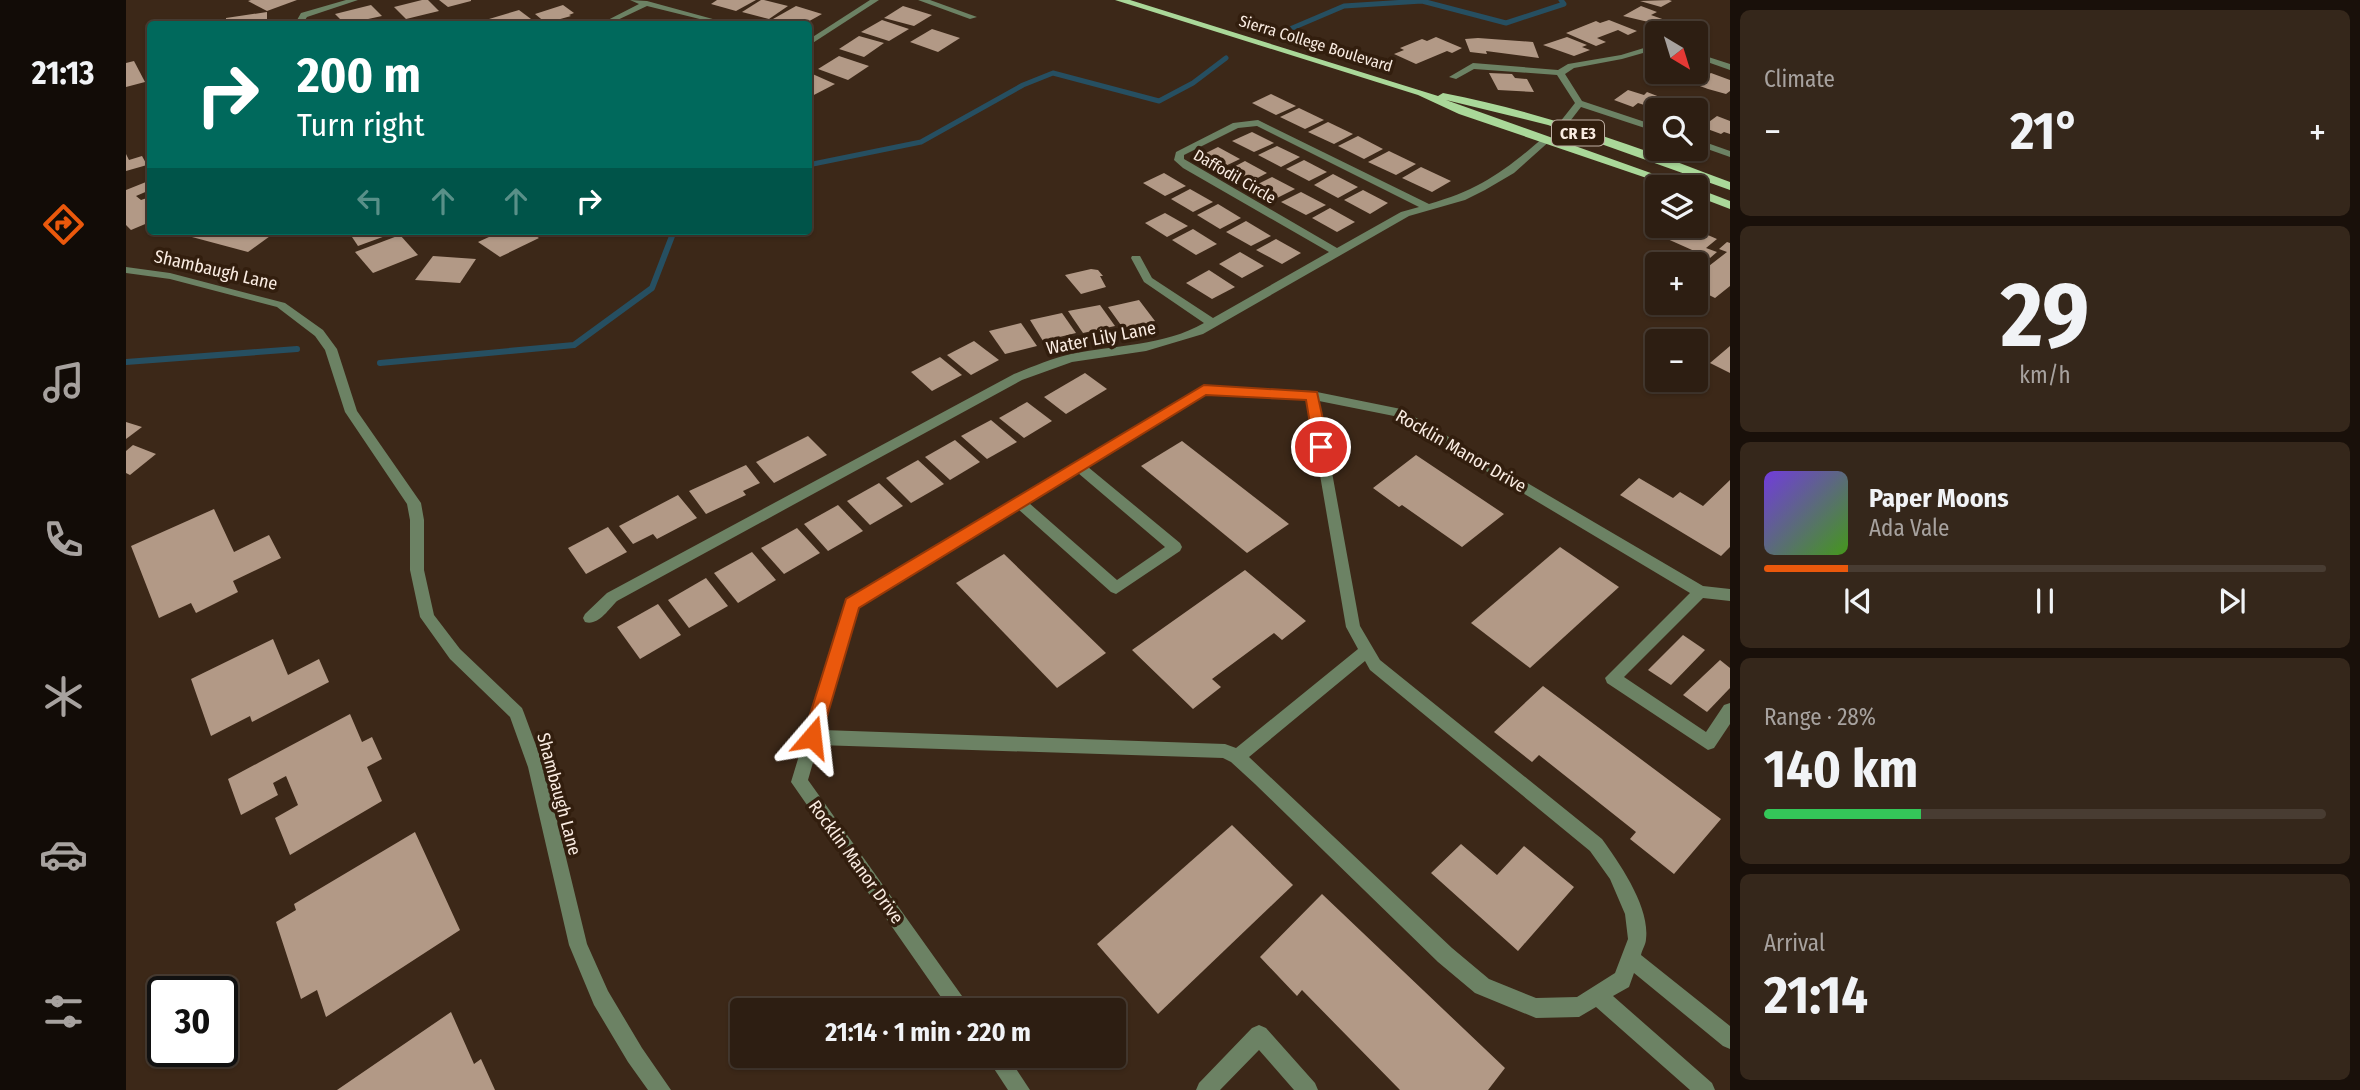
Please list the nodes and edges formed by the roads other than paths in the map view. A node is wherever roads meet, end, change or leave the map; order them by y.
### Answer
1 (354, 0) edge
2 (634, 0) edge
3 (875, 0) edge
4 (922, 0) edge
5 (1120, 0) edge
6 (647, 3) junction
7 (973, 17) dead end
8 (302, 21) edge
9 (610, 21) edge
10 (716, 21) edge
11 (812, 41) edge
12 (1645, 50) edge
13 (1708, 59) edge
14 (1730, 67) edge
15 (1560, 73) junction
16 (1452, 77) dead end
17 (1422, 93) junction
18 (1579, 103) junction
19 (1645, 125) edge
20 (1561, 127) junction
21 (1547, 139) junction
22 (1708, 146) edge
23 (1730, 154) edge
24 (1650, 175) edge
25 (1730, 186) edge
26 (1708, 197) edge
27 (1730, 205) edge
28 (1425, 206) junction
29 (1338, 253) junction
30 (1136, 258) dead end
31 (126, 270) edge
32 (1213, 324) junction
33 (1312, 395) junction
34 (1079, 466) junction
35 (1019, 502) junction
36 (1700, 592) junction
37 (1730, 595) edge
38 (590, 618) dead end
39 (1365, 652) junction
40 (1730, 710) edge
41 (812, 737) junction
42 (1237, 757) junction
43 (1630, 958) junction
44 (1597, 995) junction
45 (953, 998) edge
46 (1730, 1039) edge
47 (1004, 1068) edge
48 (662, 1090) edge
49 (1020, 1090) edge
50 (1206, 1090) edge
51 (1308, 1090) edge
52 (1706, 1090) edge

1 - 8 street
2 - 6 street
3 - 11 street
4 - 7 street
5 - 17 main road, Sierra College Boulevard / CR E3
6 - 9 street
6 - 10 street
12 - 15 street
13 - 14 street
15 - 16 street
15 - 18 street
17 - 20 main road, Sierra College Boulevard / CR E3
17 - 21 main road, Sierra College Boulevard / CR E3
18 - 19 street
18 - 20 street
20 - 25 main road, Sierra College Boulevard / CR E3
21 - 24 main road, Sierra College Boulevard / CR E3
21 - 28 street, Water Lily Lane
22 - 23 street
26 - 27 main road
28 - 29 street, Water Lily Lane
28 - 29 street, Daffodil Circle
29 - 32 street, Water Lily Lane
30 - 32 street
31 - 48 street, Shambaugh Lane
32 - 38 street, Water Lily Lane
33 - 34 street, Rocklin Manor Drive
33 - 36 street, Rocklin Manor Drive
33 - 39 street
34 - 35 street, Rocklin Manor Drive
34 - 35 street
35 - 41 street, Rocklin Manor Drive
36 - 37 street, Rocklin Manor Drive
36 - 40 street
39 - 42 street
39 - 43 street
41 - 42 street
41 - 45 street, Rocklin Manor Drive
42 - 44 street
43 - 44 street
43 - 46 street
44 - 52 street
47 - 49 street
50 - 51 street

